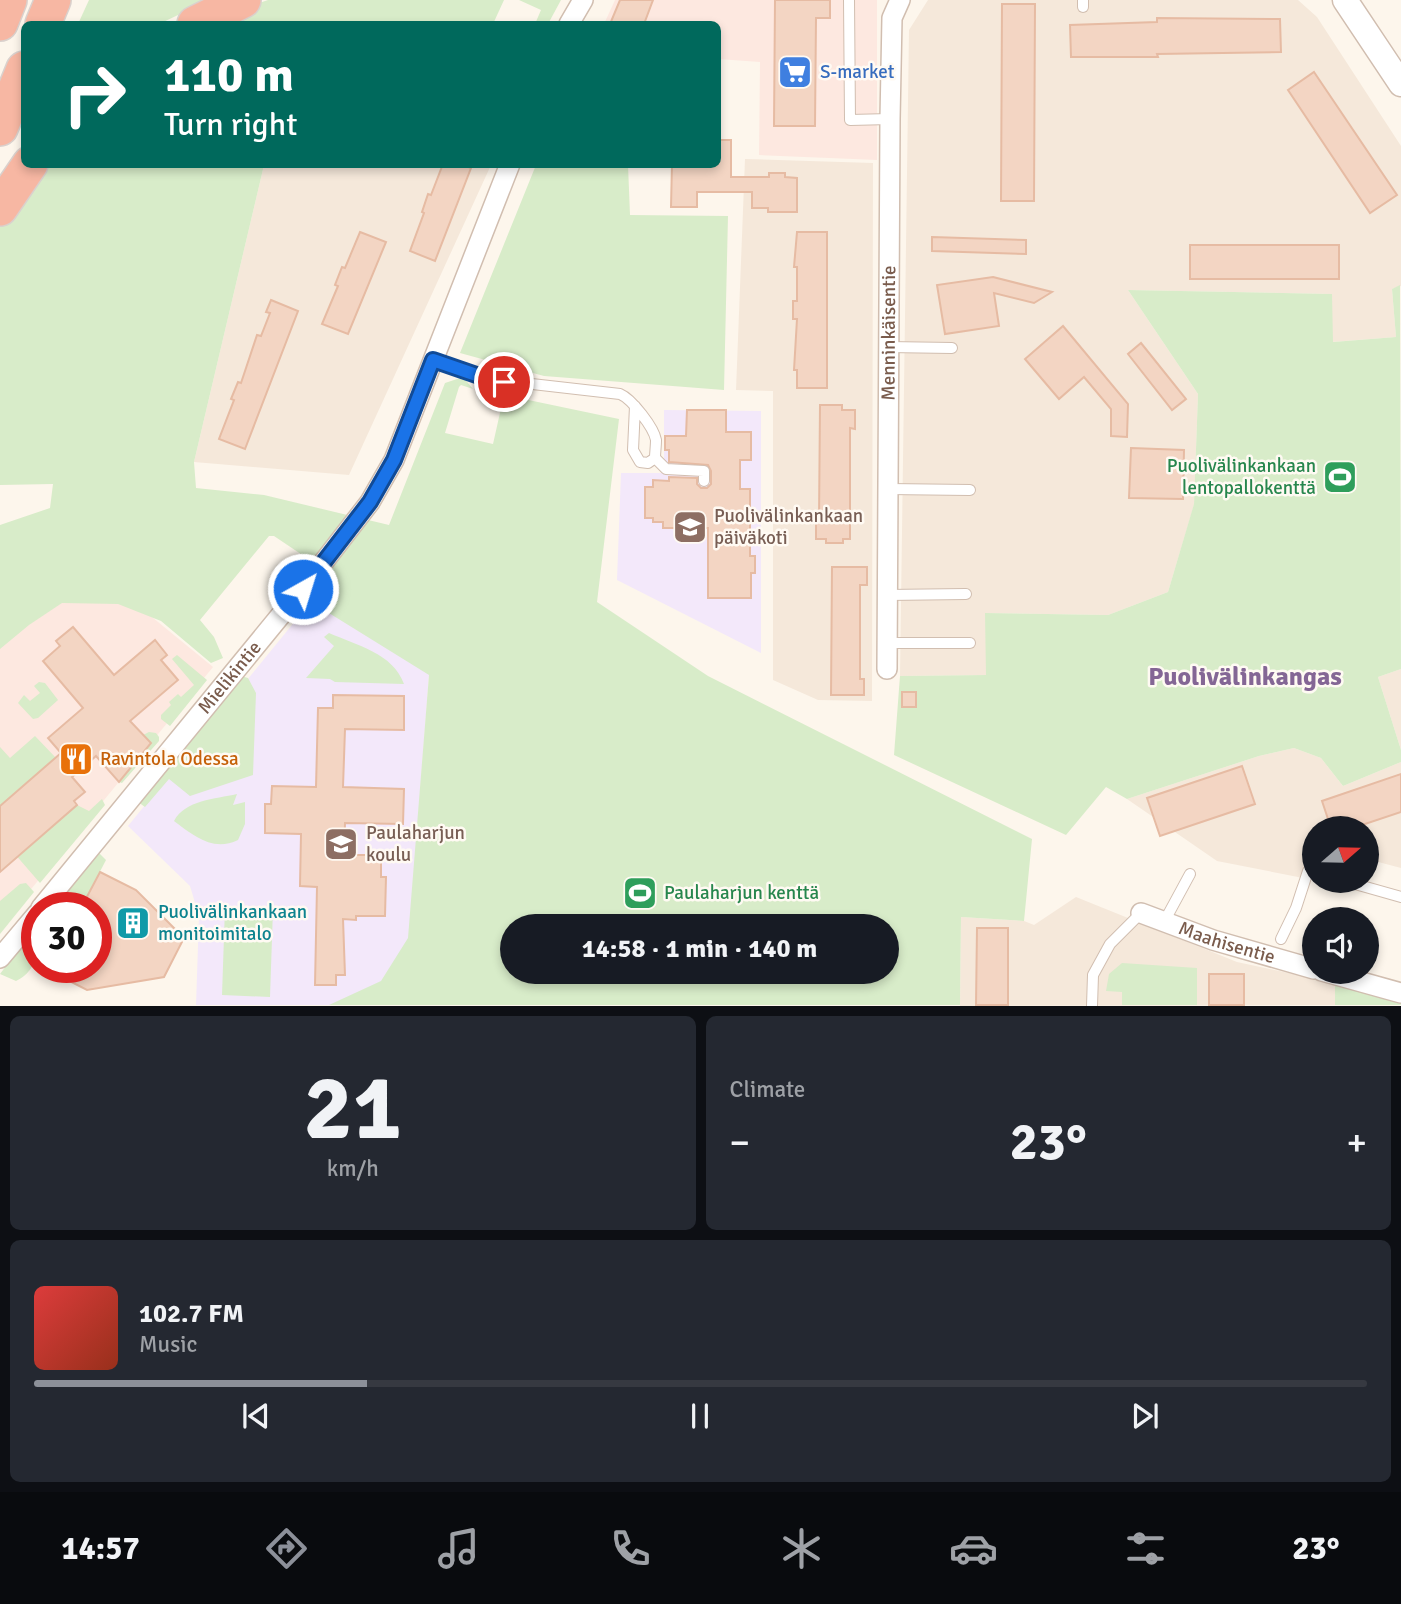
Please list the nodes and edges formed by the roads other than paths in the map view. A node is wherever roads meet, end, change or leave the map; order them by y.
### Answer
1 (9, 0) edge
2 (53, 0) edge
3 (243, 0) edge
4 (583, 0) edge
5 (849, 0) edge
6 (900, 0) edge
7 (1345, 0) edge
8 (44, 21) edge
9 (201, 21) edge
10 (571, 21) edge
11 (0, 23) edge
12 (21, 76) edge
13 (1401, 84) edge
14 (890, 119) junction
15 (0, 128) edge
16 (27, 168) edge
17 (508, 168) edge
18 (0, 208) edge
19 (888, 347) junction
20 (952, 348) dead end
21 (433, 360) junction
22 (488, 379) junction
23 (483, 392) dead end
24 (635, 406) junction
25 (655, 458) junction
26 (704, 481) dead end
27 (888, 489) junction
28 (970, 490) dead end
29 (966, 594) dead end
30 (887, 595) junction
31 (887, 643) junction
32 (970, 643) dead end
33 (887, 669) dead end
34 (1190, 874) dead end
35 (1302, 890) edge
36 (1379, 891) edge
37 (54, 892) edge
38 (1401, 897) edge
39 (1141, 913) joint
40 (1164, 922) junction
41 (21, 933) edge
42 (1281, 939) dead end
43 (0, 958) edge
44 (1302, 966) edge
45 (1369, 984) edge
46 (1401, 993) edge
47 (1092, 1006) edge

1 - 11 highway
2 - 8 highway
3 - 9 highway
4 - 10 street
5 - 14 lane
6 - 14 street, Menninkäisentie
7 - 13 street
12 - 15 highway
14 - 19 street, Menninkäisentie
16 - 18 highway
17 - 21 street, Mielikintie
19 - 20 lane
19 - 27 street, Menninkäisentie
21 - 22 lane
21 - 37 street, Mielikintie
22 - 23 lane
22 - 24 lane
24 - 25 lane
24 - 25 lane
25 - 26 lane
27 - 28 lane
27 - 30 street, Menninkäisentie
29 - 30 lane
30 - 31 street, Menninkäisentie
31 - 32 lane
31 - 33 street, Menninkäisentie
34 - 40 lane
35 - 42 lane
36 - 38 lane
39 - 40 street, Maahisentie
39 - 47 lane
40 - 44 street, Maahisentie
41 - 43 street
45 - 46 street

